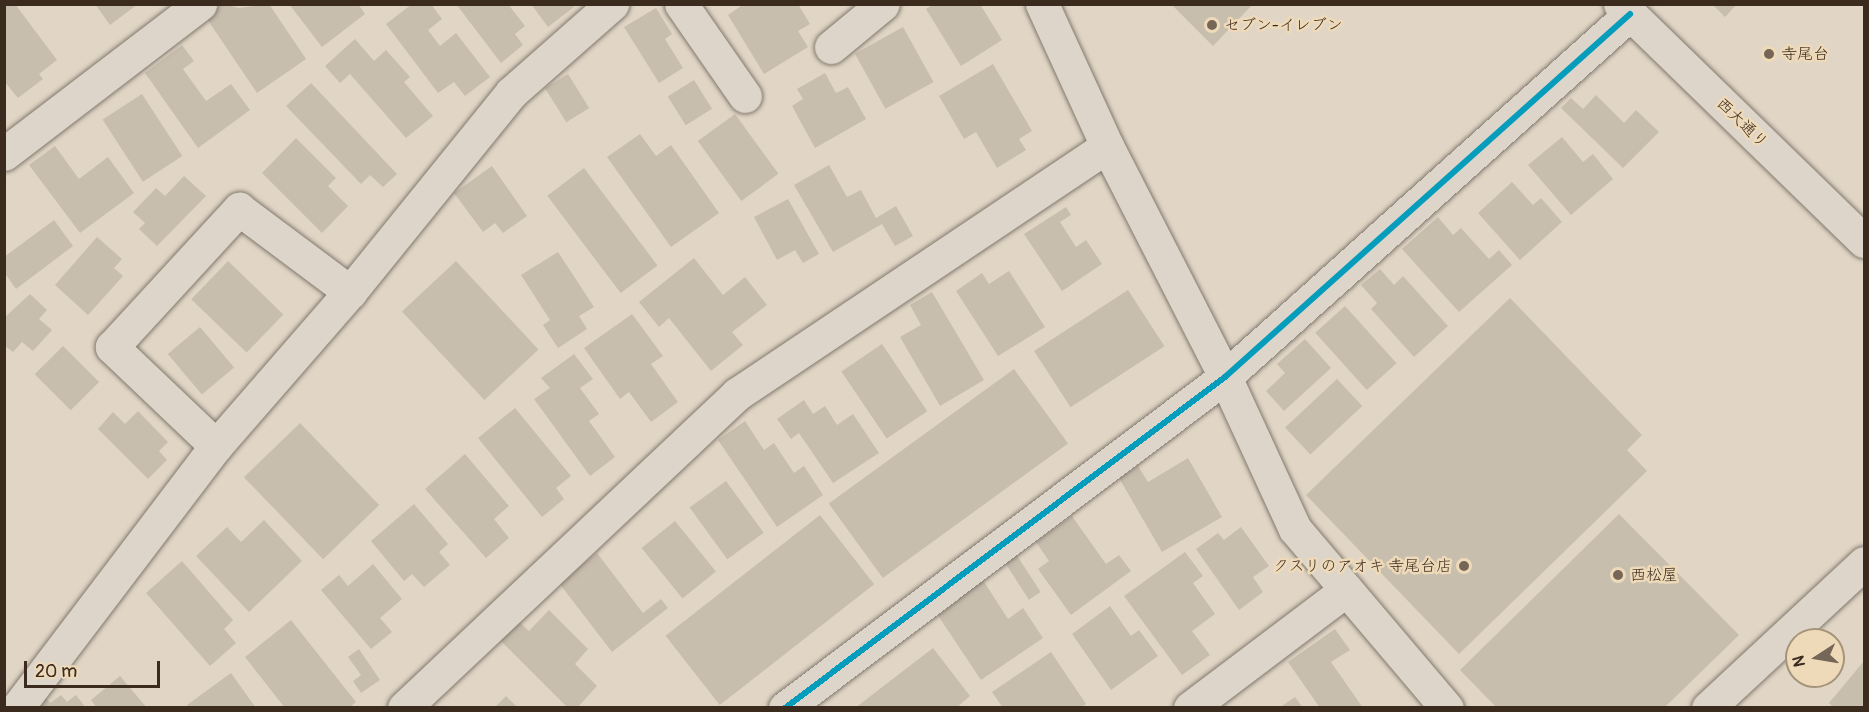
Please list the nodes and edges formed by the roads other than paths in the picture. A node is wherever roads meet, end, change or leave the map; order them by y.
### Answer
1 (200, 4) edge
2 (612, 4) edge
3 (681, 4) edge
4 (883, 4) edge
5 (1042, 4) edge
6 (1625, 9) edge
7 (831, 48) dead end
8 (745, 96) dead end
9 (1107, 146) junction
10 (4, 154) edge
11 (1864, 241) edge
12 (350, 292) junction
13 (1225, 377) junction
14 (216, 446) junction
15 (1864, 563) edge
16 (1346, 590) junction
17 (16, 708) edge
18 (404, 708) edge
19 (785, 708) edge
20 (1190, 708) edge
21 (1447, 708) edge
22 (1708, 708) edge

1 - 10 street
2 - 12 street
3 - 8 street
4 - 7 street
5 - 9 street
6 - 11 street, 西大通り
6 - 13 street
9 - 13 street
9 - 18 street
12 - 14 street
12 - 14 street
13 - 16 street
13 - 19 street
14 - 17 street
15 - 22 street
16 - 20 street
16 - 21 street

